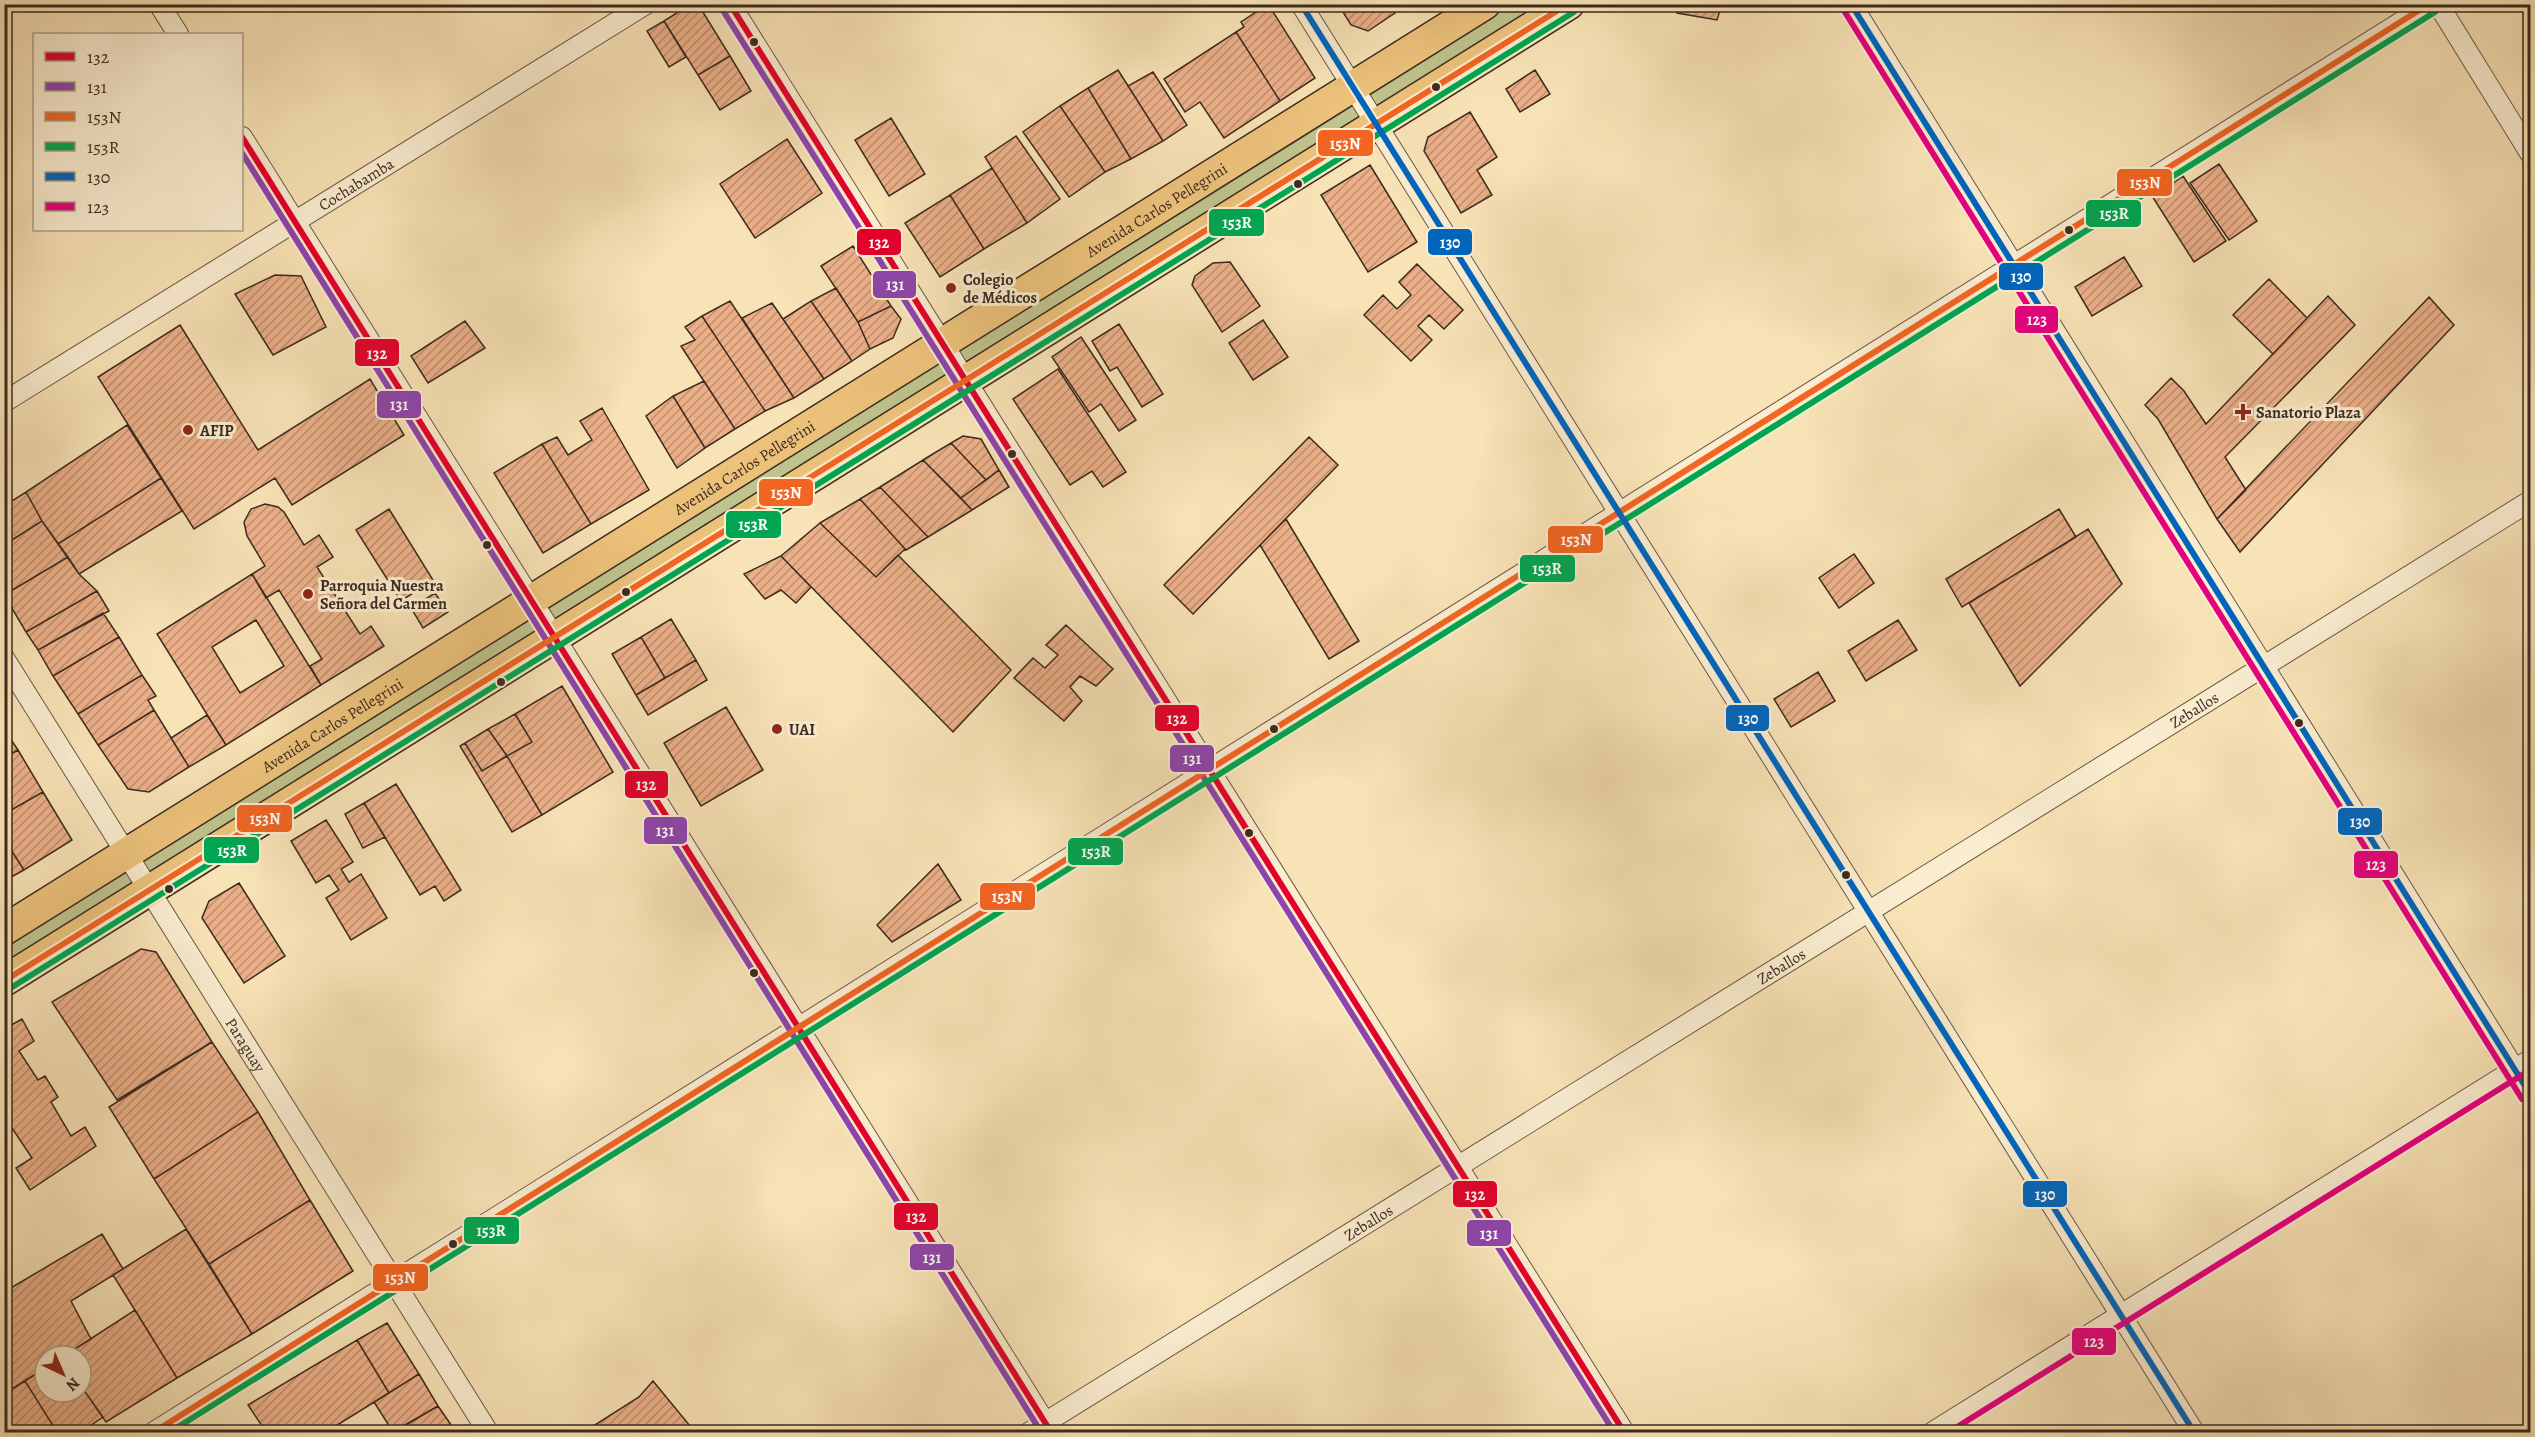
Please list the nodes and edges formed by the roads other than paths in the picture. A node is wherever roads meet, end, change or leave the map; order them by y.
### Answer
1 (159, 4) edge
2 (646, 4) edge
3 (730, 4) edge
4 (1301, 4) edge
5 (1485, 4) edge
6 (1569, 4) edge
7 (1851, 4) edge
8 (2430, 4) edge
9 (2438, 4) edge
10 (177, 33) edge
11 (1353, 87) junction
12 (1377, 125) junction
13 (243, 139) edge
14 (2530, 153) edge
15 (295, 222) junction
16 (2014, 266) junction
17 (943, 343) junction
18 (966, 381) junction
19 (4, 402) edge
20 (2530, 501) edge
21 (1619, 513) junction
22 (531, 601) junction
23 (554, 638) junction
24 (4, 658) edge
25 (2263, 666) junction
26 (1209, 770) junction
27 (127, 853) junction
28 (150, 891) junction
29 (1869, 912) junction
30 (4, 930) edge
31 (4, 981) edge
32 (798, 1028) junction
33 (2523, 1065) edge
34 (2530, 1095) edge
35 (1458, 1167) junction
36 (394, 1282) junction
37 (2121, 1316) junction
38 (1042, 1429) edge
39 (154, 1432) edge
40 (488, 1432) edge
41 (1624, 1432) edge
42 (1933, 1432) edge
43 (2194, 1432) edge

1 - 10 street
2 - 15 street, Cochabamba
3 - 17 street
4 - 11 street
5 - 11 main road, Avenida Carlos Pellegrini
6 - 12 main road
7 - 16 street
8 - 16 street
9 - 14 street
11 - 12 street
11 - 17 main road, Avenida Carlos Pellegrini
12 - 18 main road
12 - 21 street
13 - 15 street
15 - 19 street, Cochabamba
15 - 22 street
16 - 21 street
16 - 25 street
17 - 18 street
17 - 22 main road, Avenida Carlos Pellegrini
18 - 23 main road
18 - 26 street
20 - 25 street, Zeballos
21 - 26 street
21 - 29 street
22 - 23 street
22 - 27 main road, Avenida Carlos Pellegrini
23 - 28 main road
23 - 32 street
24 - 27 street, Paraguay
25 - 29 street, Zeballos
25 - 33 street
26 - 32 street
26 - 35 street
27 - 28 street, Paraguay
27 - 30 main road, Avenida Carlos Pellegrini
28 - 31 main road
28 - 36 street, Paraguay
29 - 35 street, Zeballos
29 - 37 street
32 - 36 street
32 - 38 street
33 - 34 street
33 - 37 street
35 - 38 street, Zeballos
35 - 41 street
36 - 39 street
36 - 40 street, Paraguay
37 - 42 street
37 - 43 street

